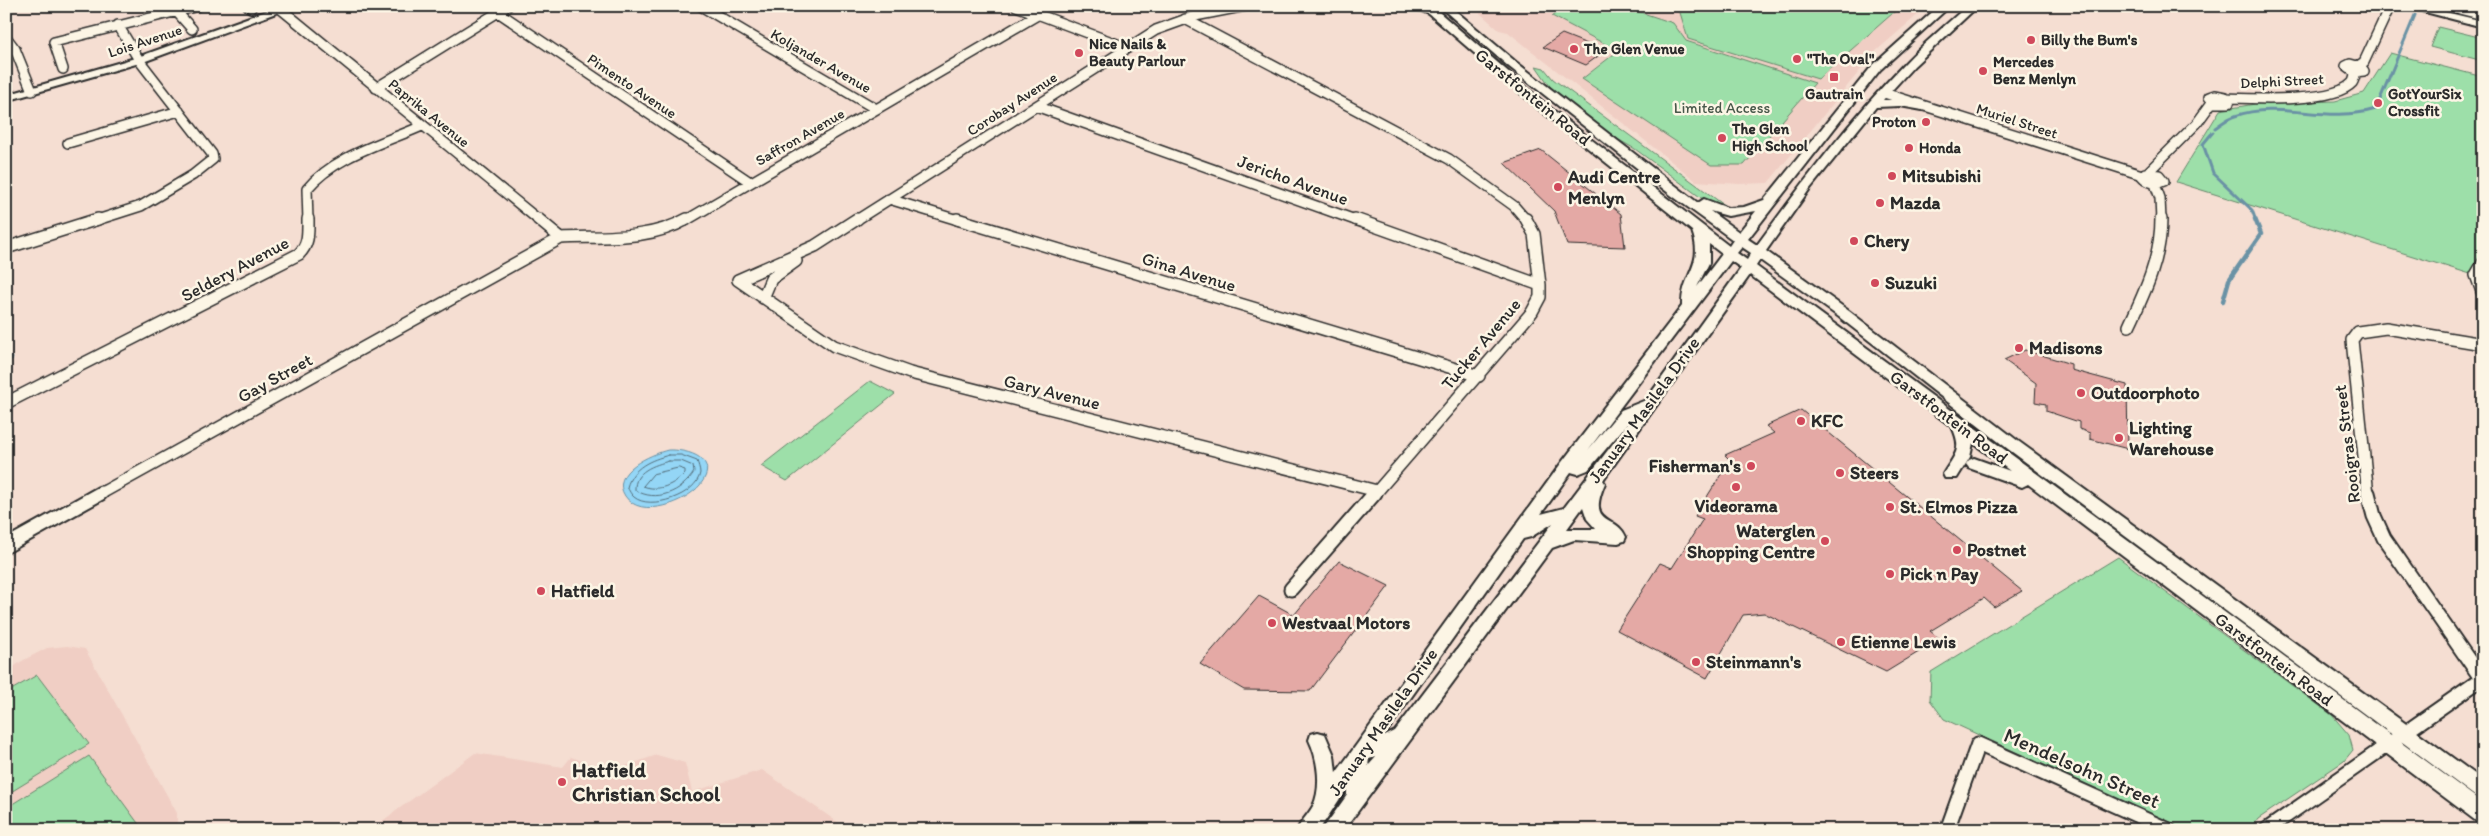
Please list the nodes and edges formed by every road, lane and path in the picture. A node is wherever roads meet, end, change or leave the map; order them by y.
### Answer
1 (198, 6) edge
2 (508, 6) edge
3 (701, 6) edge
4 (1016, 6) edge
5 (1246, 6) edge
6 (1413, 6) edge
7 (1444, 6) edge
8 (1945, 6) edge
9 (1973, 6) edge
10 (2390, 6) edge
11 (2407, 6) edge
12 (2420, 6) edge
13 (2447, 6) edge
14 (286, 8) edge
15 (1430, 9) edge
16 (176, 11) junction
17 (498, 12) junction
18 (1039, 14) junction
19 (2483, 16) edge
20 (1185, 19) junction
21 (2467, 20) junction
22 (2483, 24) edge
23 (118, 25) junction
24 (192, 29) dead end
25 (6, 37) edge
26 (1128, 48) junction
27 (138, 60) junction
28 (63, 69) dead end
29 (1901, 74) junction
30 (376, 88) junction
31 (32, 91) junction
32 (1884, 93) junction
33 (6, 98) edge
34 (1909, 101) junction
35 (1873, 104) junction
36 (1036, 106) junction
37 (876, 109) junction
38 (178, 111) junction
39 (1941, 112) junction
40 (1836, 118) junction
41 (422, 126) junction
42 (68, 143) dead end
43 (2168, 155) junction
44 (2145, 174) junction
45 (2158, 180) junction
46 (750, 182) junction
47 (1675, 192) junction
48 (889, 199) junction
49 (1769, 203) junction
50 (1698, 229) junction
51 (561, 238) junction
52 (1742, 239) junction
53 (6, 248) edge
54 (805, 251) junction
55 (1732, 254) junction
56 (1754, 259) junction
57 (2483, 263) edge
58 (738, 280) joint
59 (1540, 285) junction
60 (2483, 294) edge
61 (763, 298) junction
62 (1689, 308) junction
63 (2129, 326) dead end
64 (2483, 344) edge
65 (1479, 376) junction
66 (6, 403) edge
67 (1651, 404) junction
68 (1952, 419) junction
69 (1607, 462) junction
70 (1974, 464) dead end
71 (1567, 466) junction
72 (1951, 474) dead end
73 (1376, 491) junction
74 (2053, 496) junction
75 (1568, 513) junction
76 (1514, 542) junction
77 (6, 546) edge
78 (1543, 547) junction
79 (1291, 588) dead end
80 (2482, 678) edge
81 (2404, 731) junction
82 (1404, 735) junction
83 (1318, 740) dead end
84 (2387, 744) junction
85 (1360, 754) junction
86 (2483, 791) edge
87 (1356, 801) junction
88 (1321, 809) junction
89 (2483, 815) edge
90 (1307, 830) edge
91 (1332, 830) edge
92 (1947, 830) edge
93 (2169, 830) edge
94 (2266, 830) edge

1 - 16 street
2 - 17 street
3 - 37 street, Koljander Avenue
4 - 18 street
5 - 20 street, Corobay Avenue
6 - 15 main road
7 - 47 main road, Garstfontein Road
8 - 40 main road, January Masilela Drive
9 - 29 main road, January Masilela Drive
10 - 43 street, Delphi Street
11 - 21 street
12 - 21 street
13 - 19 street
14 - 27 street, Lois Avenue
14 - 30 street, Paprika Avenue
15 - 50 main road, Garstfontein Road
16 - 23 street
16 - 24 street
17 - 30 street
17 - 46 street, Pimento Avenue
18 - 26 street
18 - 37 street, Saffron Avenue
20 - 26 street, Corobay Avenue
20 - 59 street, Tucker Avenue
21 - 22 street
23 - 27 street
23 - 28 street
25 - 31 street
26 - 36 street, Corobay Avenue
27 - 31 street, Lois Avenue
27 - 38 street
29 - 32 main road, January Masilela Drive
29 - 34 main road
30 - 41 street, Paprika Avenue
31 - 33 street, Lois Avenue
32 - 34 street, Muriel Street
32 - 35 main road, January Masilela Drive
32 - 40 main road
34 - 39 street, Muriel Street
35 - 39 main road
35 - 56 main road, January Masilela Drive
36 - 48 street, Corobay Avenue
36 - 59 street, Jericho Avenue
37 - 46 street, Saffron Avenue
38 - 42 street
38 - 53 street
39 - 44 street, Muriel Street
40 - 49 main road, January Masilela Drive
41 - 51 street, Paprika Avenue
41 - 66 street, Seldery Avenue
43 - 44 street
43 - 45 street
44 - 45 street, Muriel Street
45 - 63 street
46 - 51 street, Saffron Avenue
47 - 49 main road
47 - 52 main road, Garstfontein Road
48 - 54 street, Corobay Avenue
48 - 65 street, Gina Avenue
49 - 52 main road, January Masilela Drive
50 - 55 main road, Garstfontein Road
50 - 62 main road
51 - 77 street, Gay Street
52 - 55 main road, January Masilela Drive
52 - 56 main road, Garstfontein Road
54 - 58 street, Corobay Avenue
54 - 61 street, Corobay Avenue
55 - 56 main road, Garstfontein Road
55 - 62 main road, January Masilela Drive
56 - 67 main road, January Masilela Drive
56 - 68 main road, Garstfontein Road
56 - 81 main road, Garstfontein Road
57 - 60 street
58 - 61 street, Gary Avenue
59 - 65 street, Tucker Avenue
61 - 73 street, Gary Avenue
62 - 71 main road, January Masilela Drive
64 - 80 street, Rooigras Street
65 - 73 street, Tucker Avenue
67 - 69 main road, January Masilela Drive
67 - 71 main road
68 - 72 main road
68 - 74 main road, Garstfontein Road
69 - 75 main road, January Masilela Drive
69 - 78 main road
70 - 74 main road
71 - 76 main road, January Masilela Drive
73 - 79 street, Tucker Avenue
74 - 84 main road, Garstfontein Road
75 - 76 main road
75 - 78 main road, January Masilela Drive
76 - 85 main road, January Masilela Drive
78 - 82 main road, January Masilela Drive
80 - 81 street
81 - 84 street
81 - 86 main road, Garstfontein Road
82 - 85 main road
82 - 87 main road, January Masilela Drive
83 - 88 main road
84 - 89 main road, Garstfontein Road
84 - 94 street
85 - 87 main road
85 - 88 main road, January Masilela Drive
87 - 91 main road, January Masilela Drive
88 - 90 main road, January Masilela Drive
92 - 93 street, Mendelsohn Street

